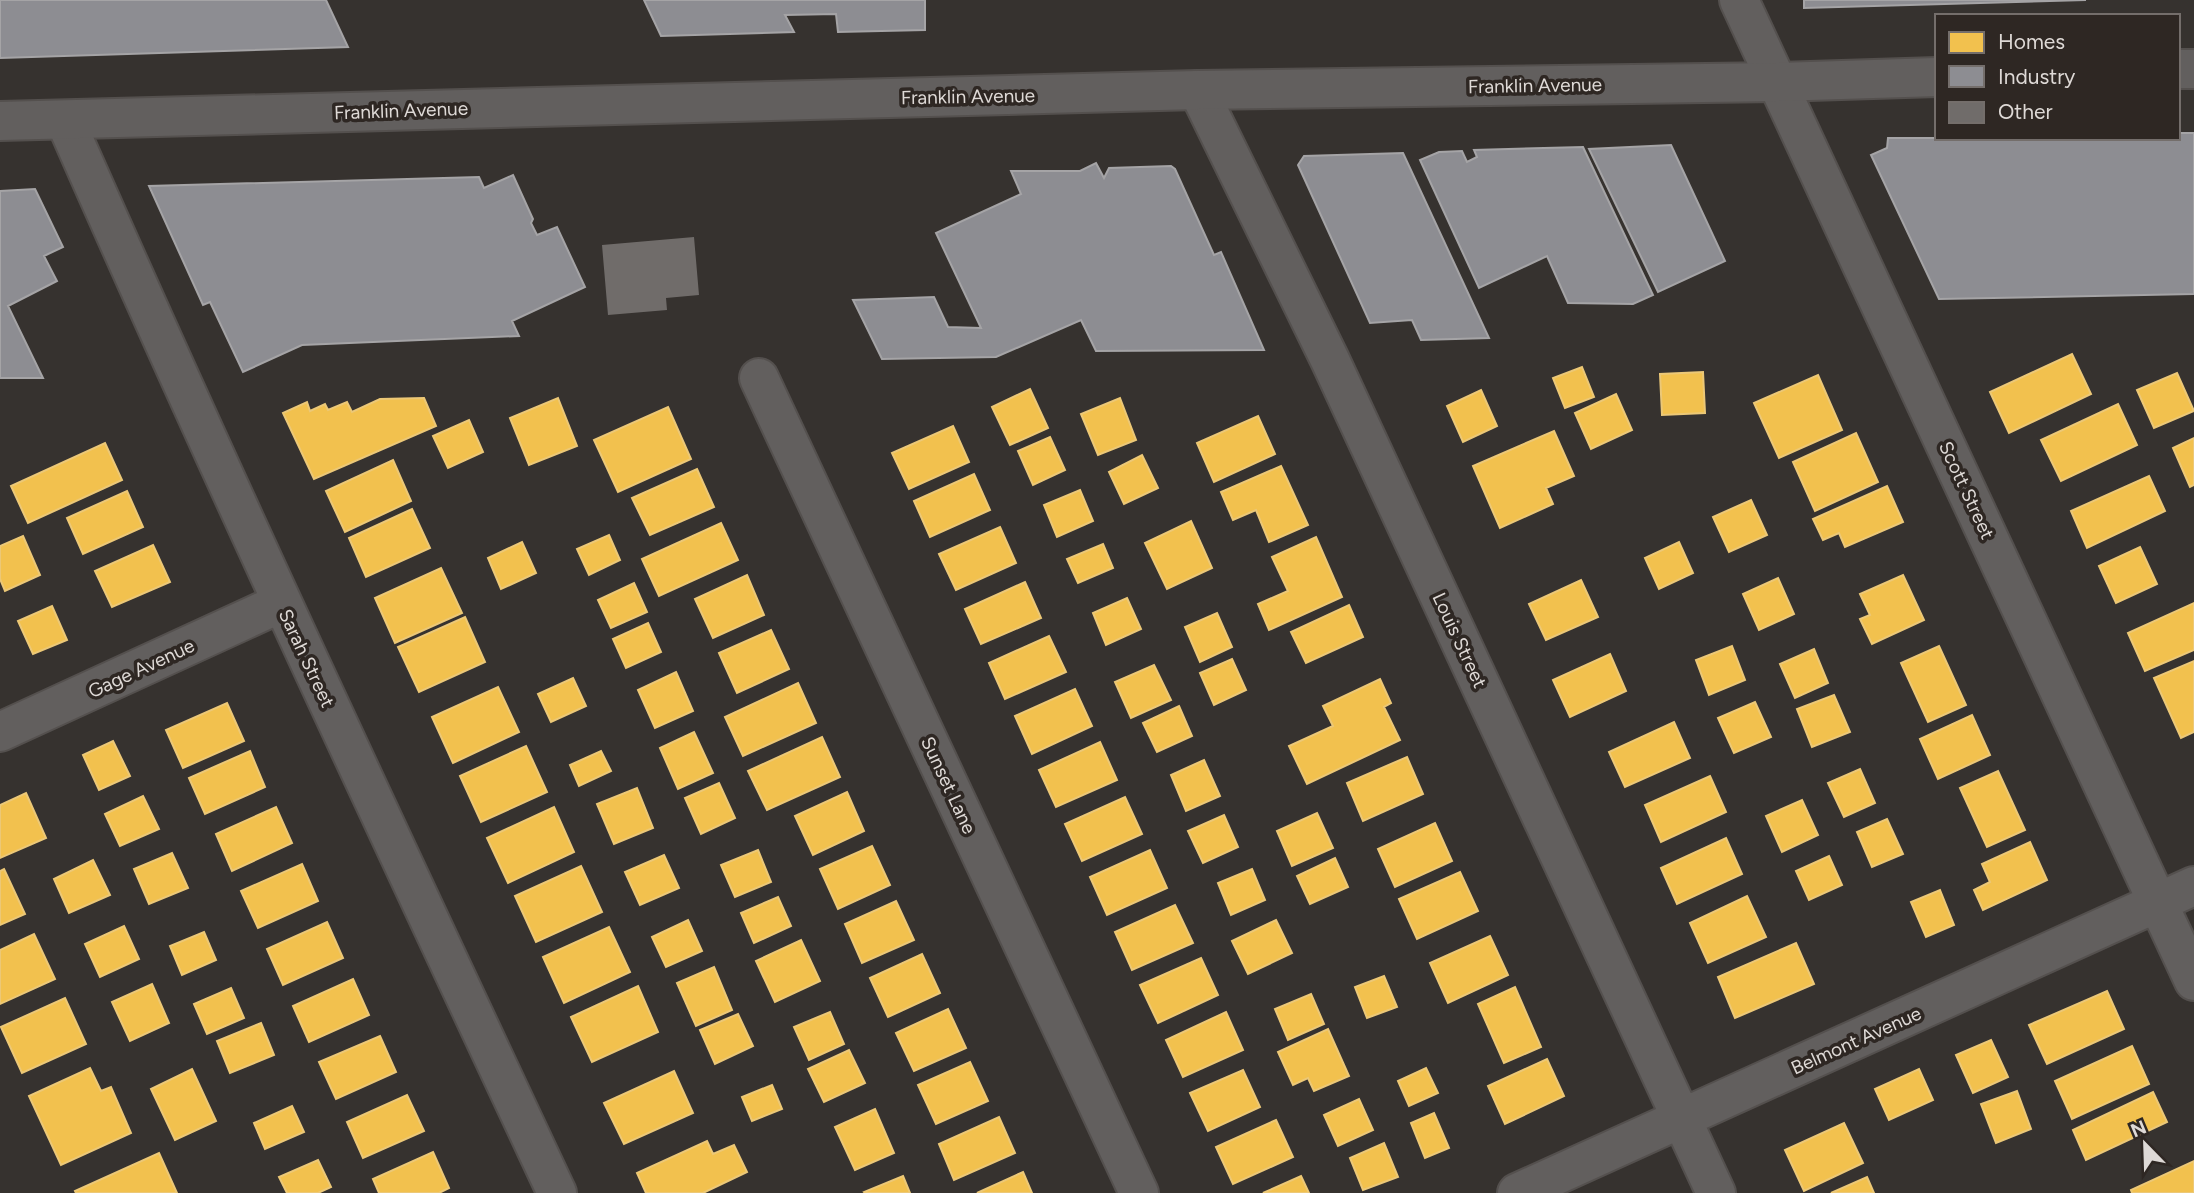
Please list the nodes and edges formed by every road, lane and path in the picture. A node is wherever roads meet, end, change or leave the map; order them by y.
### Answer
1 (1739, 0) edge
2 (1935, 77) edge
3 (1777, 82) junction
4 (1198, 90) junction
5 (65, 120) junction
6 (0, 121) edge
7 (759, 378) dead end
8 (281, 603) junction
9 (0, 732) edge
10 (2194, 886) edge
11 (2158, 903) junction
12 (2194, 981) edge
13 (1681, 1119) junction
14 (558, 1193) edge
15 (1139, 1193) edge
16 (1517, 1193) edge
17 (1716, 1193) edge

1 - 3 street, Scott Street
2 - 3 street, Franklin Avenue
3 - 4 street, Franklin Avenue
3 - 11 street, Scott Street
4 - 5 street, Franklin Avenue
4 - 13 street, Louis Street
5 - 6 street, Franklin Avenue
5 - 8 street, Sarah Street
7 - 15 street, Sunset Lane
8 - 9 street, Gage Avenue
8 - 14 street, Sarah Street
10 - 11 street, Belmont Avenue
11 - 12 street, Scott Street
11 - 13 street, Belmont Avenue
13 - 16 street, Belmont Avenue
13 - 17 street, Louis Street

